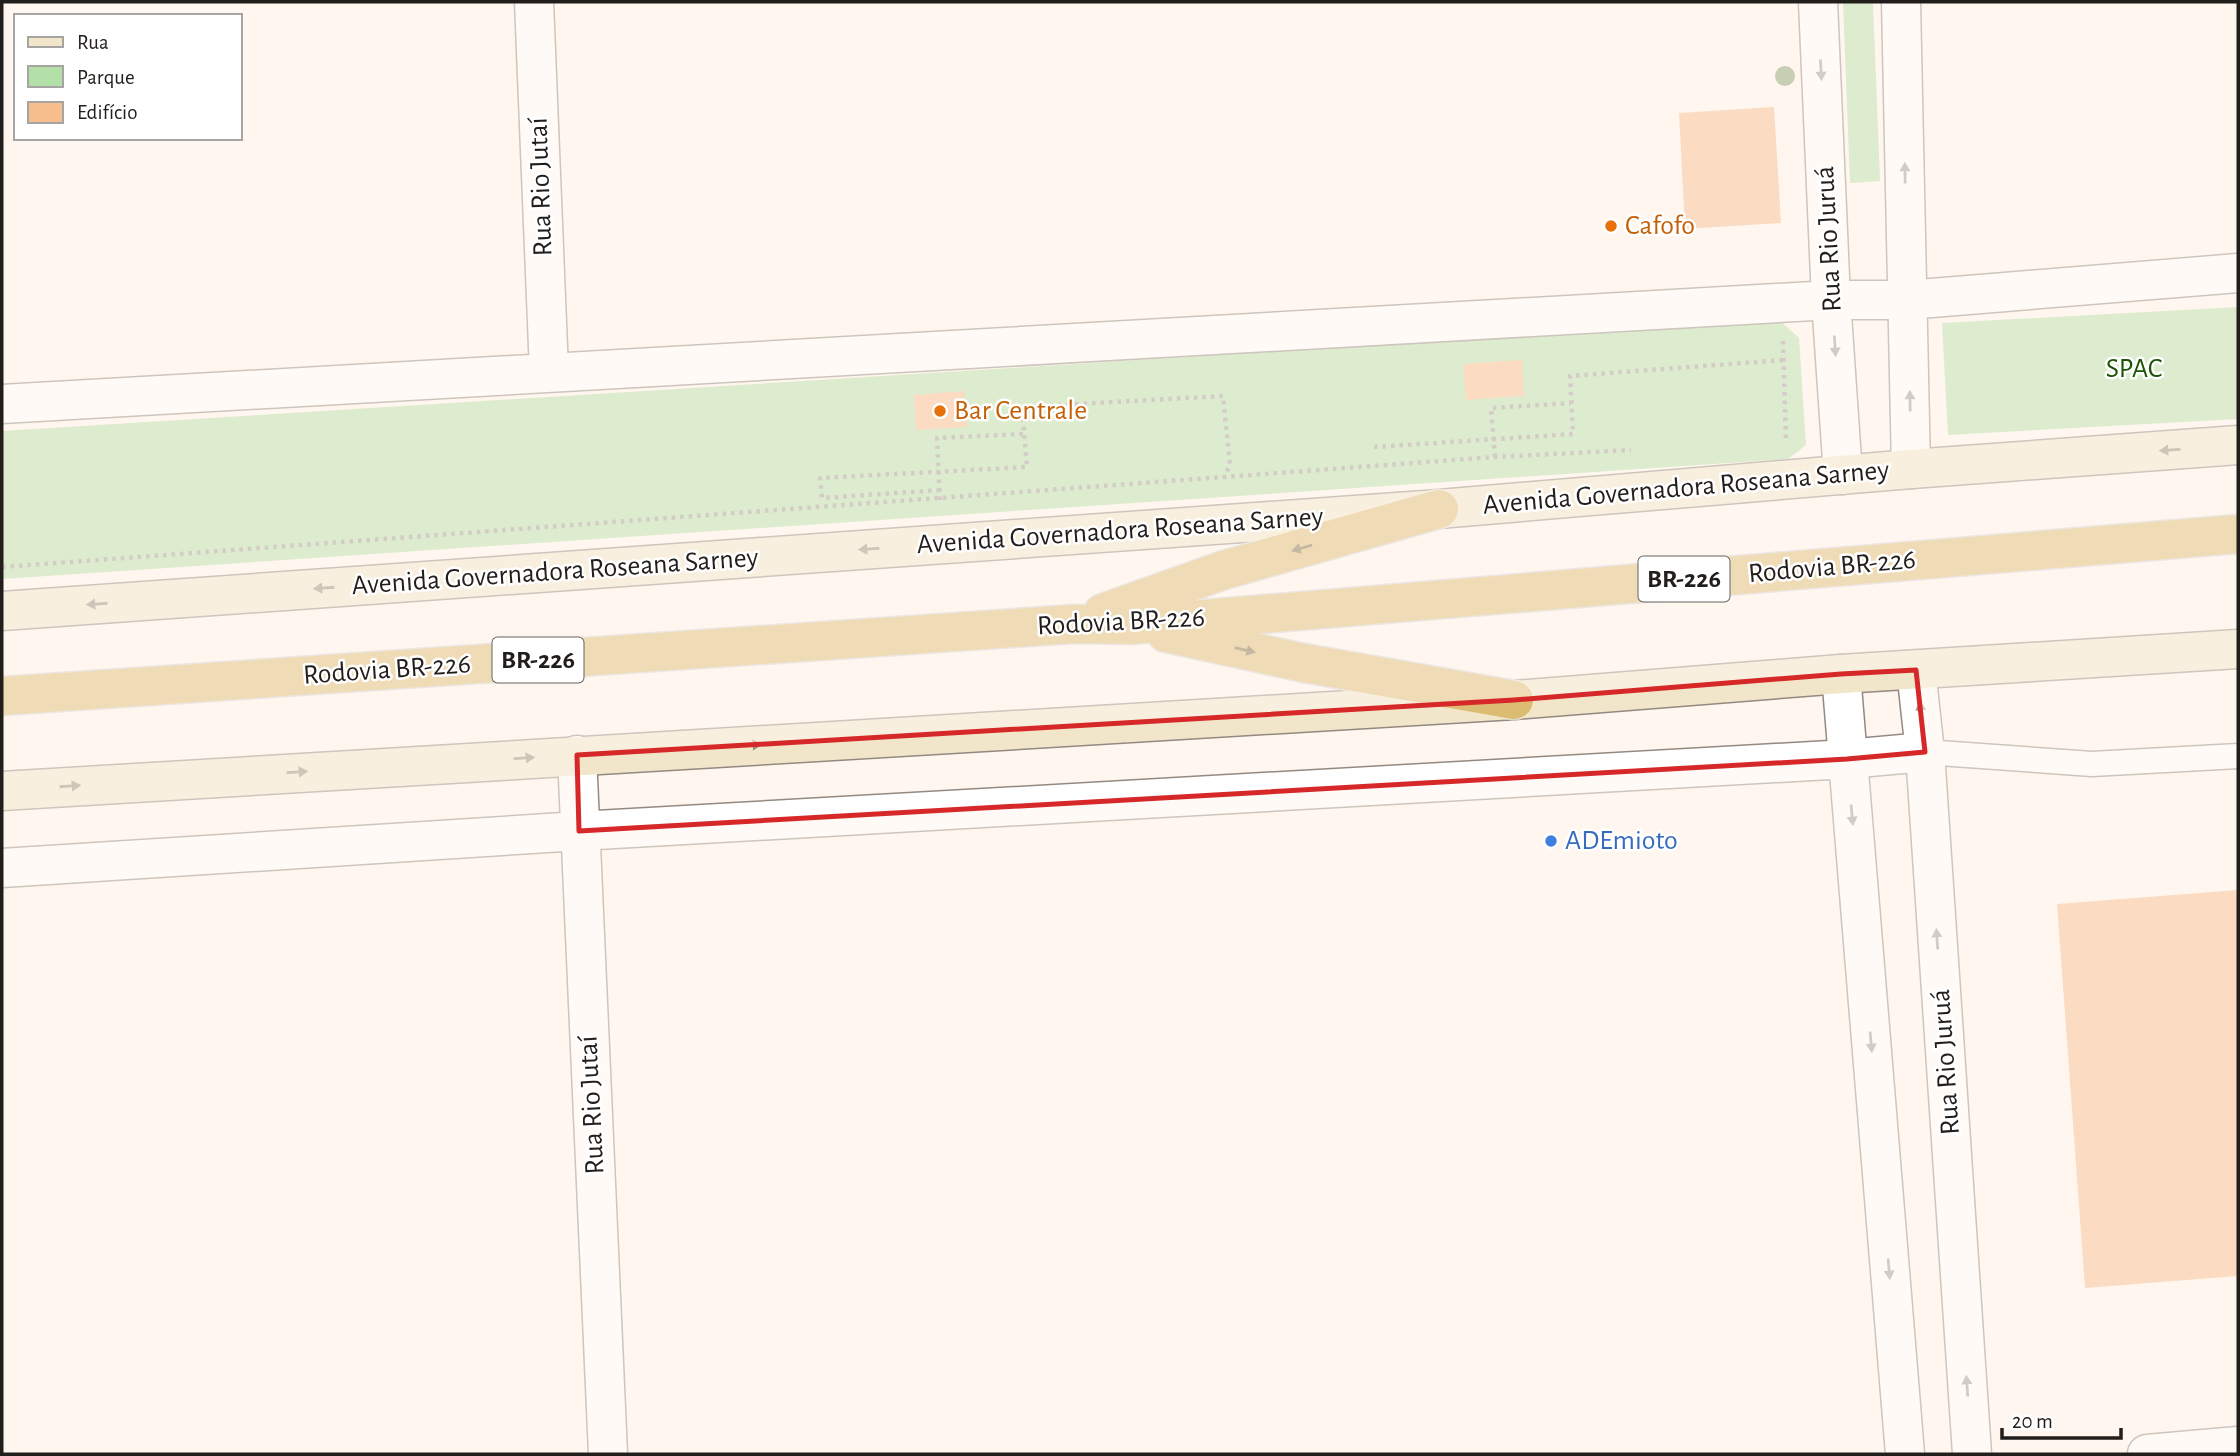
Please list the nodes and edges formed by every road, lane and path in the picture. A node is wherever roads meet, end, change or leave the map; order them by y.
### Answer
1 (534, 2) edge
2 (1818, 2) edge
3 (1901, 2) edge
4 (2238, 273) edge
5 (1831, 300) junction
6 (1908, 300) junction
7 (1783, 340) dead end
8 (1783, 360) junction
9 (549, 372) junction
10 (1572, 403) junction
11 (2, 404) edge
12 (1024, 434) junction
13 (1494, 439) junction
14 (1772, 442) dead end
15 (2238, 445) edge
16 (1374, 447) dead end
17 (1634, 450) dead end
18 (1495, 457) junction
19 (1911, 469) junction
20 (939, 472) junction
21 (1843, 475) junction
22 (1224, 478) junction
23 (940, 490) junction
24 (940, 500) junction
25 (1438, 509) junction
26 (2238, 534) edge
27 (2, 567) edge
28 (2, 611) edge
29 (1074, 624) junction
30 (1130, 625) junction
31 (2238, 649) edge
32 (1916, 670) junction
33 (1841, 674) junction
34 (2, 696) edge
35 (1514, 700) junction
36 (1925, 752) junction
37 (577, 755) junction
38 (2238, 756) edge
39 (1847, 759) junction
40 (2, 791) edge
41 (579, 831) junction
42 (2, 868) edge
43 (2238, 1446) edge
44 (608, 1454) edge
45 (1905, 1454) edge
46 (1972, 1454) edge
47 (2147, 1454) edge

1 - 9 street, Rua Rio Jutaí
2 -> 5 street, Rua Rio Juruá
6 -> 3 street
4 - 6 street
5 - 6 street
5 - 9 street
5 -> 21 street, Rua Rio Juruá
19 -> 6 street
7 - 8 path
8 - 10 path
8 - 14 path
9 - 11 street
10 - 13 path
10 - 13 path
12 - 20 path
12 - 20 path
12 - 22 path
13 - 16 path
13 - 18 path
15 -> 19 main road, Avenida Governadora Roseana Sarney
17 - 18 path
18 - 22 path
19 - 21 main road, Avenida Governadora Roseana Sarney
20 - 23 path
20 - 23 path
21 - 25 main road, Avenida Governadora Roseana Sarney
22 - 24 path
23 - 24 path
24 - 27 path
25 -> 28 main road, Avenida Governadora Roseana Sarney
25 -> 29 highway
26 - 30 highway, Rodovia BR-226 / BR-226
29 - 30 highway, Rodovia BR-226 / BR-226
29 - 34 highway, Rodovia BR-226 / BR-226
30 -> 35 highway
31 - 32 main road
32 - 33 main road
36 -> 32 street, Rua Rio Juruá
33 - 35 main road
33 - 39 street
37 -> 35 main road
36 - 38 lane
36 - 39 street
46 -> 36 street, Rua Rio Juruá
40 -> 37 main road
37 - 41 street, Rua Rio Jutaí
39 - 41 street
39 -> 45 street
41 - 42 street
41 - 44 street, Rua Rio Jutaí
43 - 47 street

